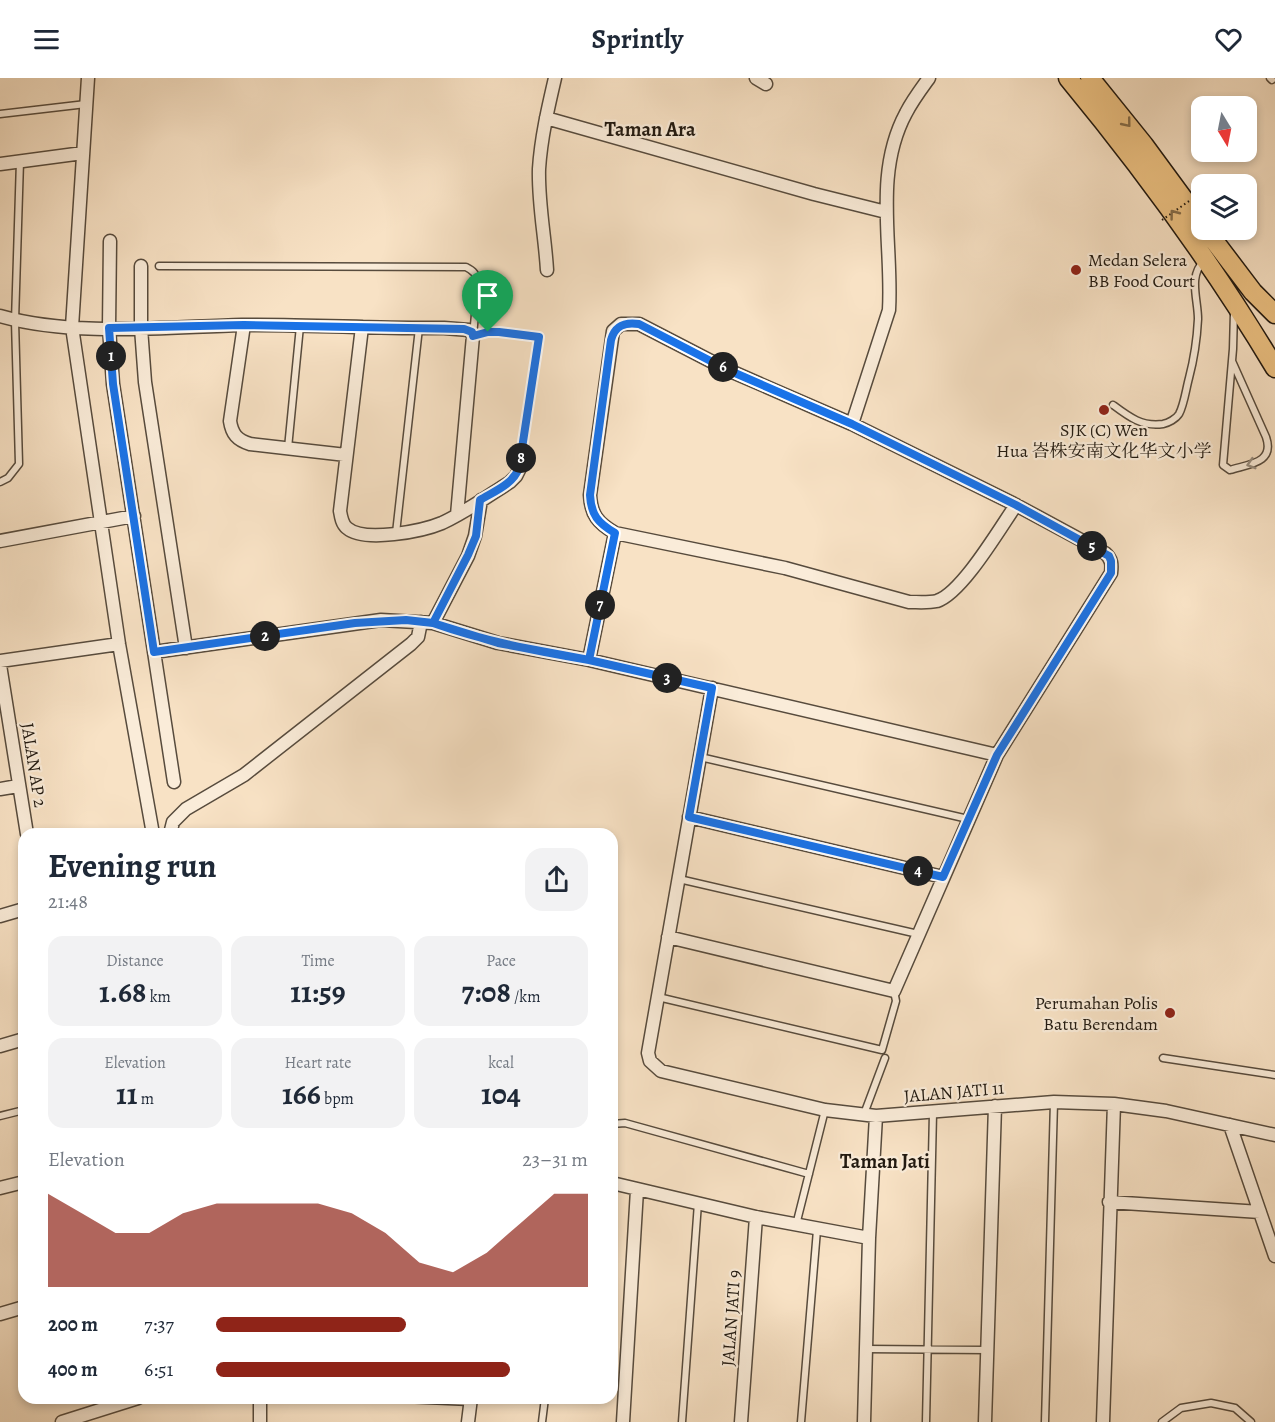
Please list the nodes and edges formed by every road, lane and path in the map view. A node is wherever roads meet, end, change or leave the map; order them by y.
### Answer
1 (88, 78) edge
2 (555, 78) edge
3 (929, 78) edge
4 (1068, 78) edge
5 (1090, 78) edge
6 (87, 104) junction
7 (0, 114) edge
8 (546, 118) junction
9 (83, 153) junction
10 (20, 161) junction
11 (0, 164) edge
12 (1191, 200) edge
13 (1191, 209) edge
14 (886, 212) junction
15 (1162, 220) dead end
16 (1214, 240) edge
17 (110, 241) dead end
18 (1206, 260) junction
19 (141, 266) dead end
20 (159, 266) dead end
21 (547, 270) dead end
22 (1253, 292) junction
23 (1234, 300) junction
24 (1275, 305) edge
25 (1275, 314) edge
26 (0, 316) edge
27 (15, 321) junction
28 (244, 325) junction
29 (300, 326) junction
30 (72, 327) junction
31 (362, 327) junction
32 (109, 328) junction
33 (141, 328) junction
34 (419, 328) junction
35 (473, 336) junction
36 (1232, 361) junction
37 (1275, 368) edge
38 (1113, 405) dead end
39 (852, 424) junction
40 (288, 448) junction
41 (346, 456) junction
42 (519, 468) joint
43 (0, 482) edge
44 (480, 500) junction
45 (1016, 505) junction
46 (457, 515) junction
47 (134, 516) junction
48 (101, 523) junction
49 (615, 533) junction
50 (396, 534) junction
51 (0, 541) edge
52 (427, 622) junction
53 (119, 644) junction
54 (186, 648) junction
55 (154, 652) junction
56 (589, 660) junction
57 (0, 663) edge
58 (712, 688) junction
59 (997, 755) junction
60 (700, 758) junction
61 (174, 782) dead end
62 (18, 786) junction
63 (0, 789) edge
64 (689, 817) junction
65 (968, 819) junction
66 (26, 828) edge
67 (152, 828) edge
68 (172, 828) edge
69 (943, 877) junction
70 (678, 879) junction
71 (18, 911) edge
72 (0, 916) edge
73 (918, 934) junction
74 (668, 937) junction
75 (894, 991) junction
76 (658, 997) junction
77 (18, 1041) edge
78 (0, 1046) edge
79 (885, 1058) dead end
80 (1163, 1058) dead end
81 (1275, 1075) edge
82 (1054, 1102) junction
83 (1114, 1104) junction
84 (995, 1106) junction
85 (825, 1110) junction
86 (18, 1112) edge
87 (933, 1113) junction
88 (863, 1114) junction
89 (0, 1116) edge
90 (876, 1116) junction
91 (618, 1124) edge
92 (1230, 1125) junction
93 (1275, 1135) edge
94 (808, 1174) junction
95 (18, 1184) edge
96 (618, 1185) edge
97 (0, 1188) edge
98 (637, 1190) junction
99 (1109, 1202) junction
100 (698, 1203) junction
101 (1260, 1212) junction
102 (756, 1217) junction
103 (795, 1225) junction
104 (817, 1230) junction
105 (869, 1238) junction
106 (1275, 1256) edge
107 (18, 1309) edge
108 (0, 1314) edge
109 (866, 1348) junction
110 (927, 1348) junction
111 (987, 1350) junction
112 (119, 1404) edge
113 (260, 1404) edge
114 (470, 1404) edge
115 (544, 1404) edge
116 (62, 1422) edge
117 (260, 1422) edge
118 (468, 1422) edge
119 (542, 1422) edge
120 (623, 1422) edge
121 (682, 1422) edge
122 (741, 1422) edge
123 (801, 1422) edge
124 (864, 1422) edge
125 (926, 1422) edge
126 (985, 1422) edge
127 (1045, 1422) edge
128 (1103, 1422) edge
129 (1162, 1422) edge
130 (1251, 1422) edge

1 - 6 street
2 - 8 street
3 - 14 street
18 -> 4 main road
5 -> 13 main road
6 - 7 lane
6 - 9 street
8 - 14 street
8 - 21 street
9 - 10 street
9 - 30 street
10 - 11 street
10 - 27 lane
12 - 15 path, bridge
14 - 39 street
16 - 22 main road
17 - 32 street
18 - 23 main road
18 - 38 lane
19 - 33 street
20 - 35 lane
22 - 24 lane
22 - 25 main road
23 - 36 lane
23 - 37 main road
26 - 27 street
27 - 30 street
27 - 43 lane
28 - 29 street
28 - 33 street
28 - 40 street
29 - 31 street
29 - 40 lane
30 - 32 street
30 - 48 street
31 - 34 street
31 - 41 street
32 - 33 street
32 - 47 street
33 - 54 street
34 - 35 street
34 - 50 lane
35 - 42 lane
35 - 46 street
36 -> 36 lane
39 - 45 street
39 - 49 street
40 - 41 street
41 - 50 street
42 - 44 street
44 - 46 street
44 - 52 street
45 - 49 street
45 - 59 street
46 - 50 street
47 - 48 street
47 - 55 street
48 - 51 street
48 - 53 street
49 - 56 street
52 - 54 street
52 - 56 street
52 - 68 street
53 - 57 street
53 - 67 street
54 - 55 street
55 - 61 street
56 - 58 street
57 - 62 street, JALAN AP 2
58 - 59 street
58 - 60 street
59 - 65 street
60 - 64 street
60 - 65 lane
62 - 63 street
62 - 66 street, JALAN AP 2
64 - 69 street
64 - 70 street
65 - 69 street
69 - 73 street
70 - 73 lane
70 - 74 street
71 - 72 street
73 - 75 street
74 - 75 street
74 - 76 street
75 - 76 lane
76 - 85 street, JALAN JATI 11
77 - 78 street
79 - 88 lane
80 - 81 lane
82 - 83 street, JALAN JATI 11
82 - 84 street, JALAN JATI 11
82 - 127 lane
83 - 92 street, JALAN JATI 11
83 - 99 street
84 - 87 street, JALAN JATI 11
84 - 111 street
85 - 88 street, JALAN JATI 11
85 - 94 lane
86 - 89 lane
87 - 90 street, JALAN JATI 11
87 - 110 lane
88 - 90 street, JALAN JATI 11
90 - 105 street
91 - 94 lane
92 - 93 street, JALAN JATI 11
92 - 101 street
94 - 103 lane
95 - 97 street
96 - 98 street
98 - 100 street
98 - 120 street
99 - 101 street
99 - 128 street
100 - 102 street
100 - 121 lane
101 - 106 street
102 - 103 street
102 - 122 street, JALAN JATI 9
103 - 104 street
104 - 105 street
104 - 123 lane
105 - 109 street
107 - 108 street
109 - 110 lane
109 - 124 street
110 - 111 lane
110 - 125 lane
111 - 126 street
112 - 116 street
113 - 117 street
114 - 118 street
115 - 119 lane
129 - 130 lane

